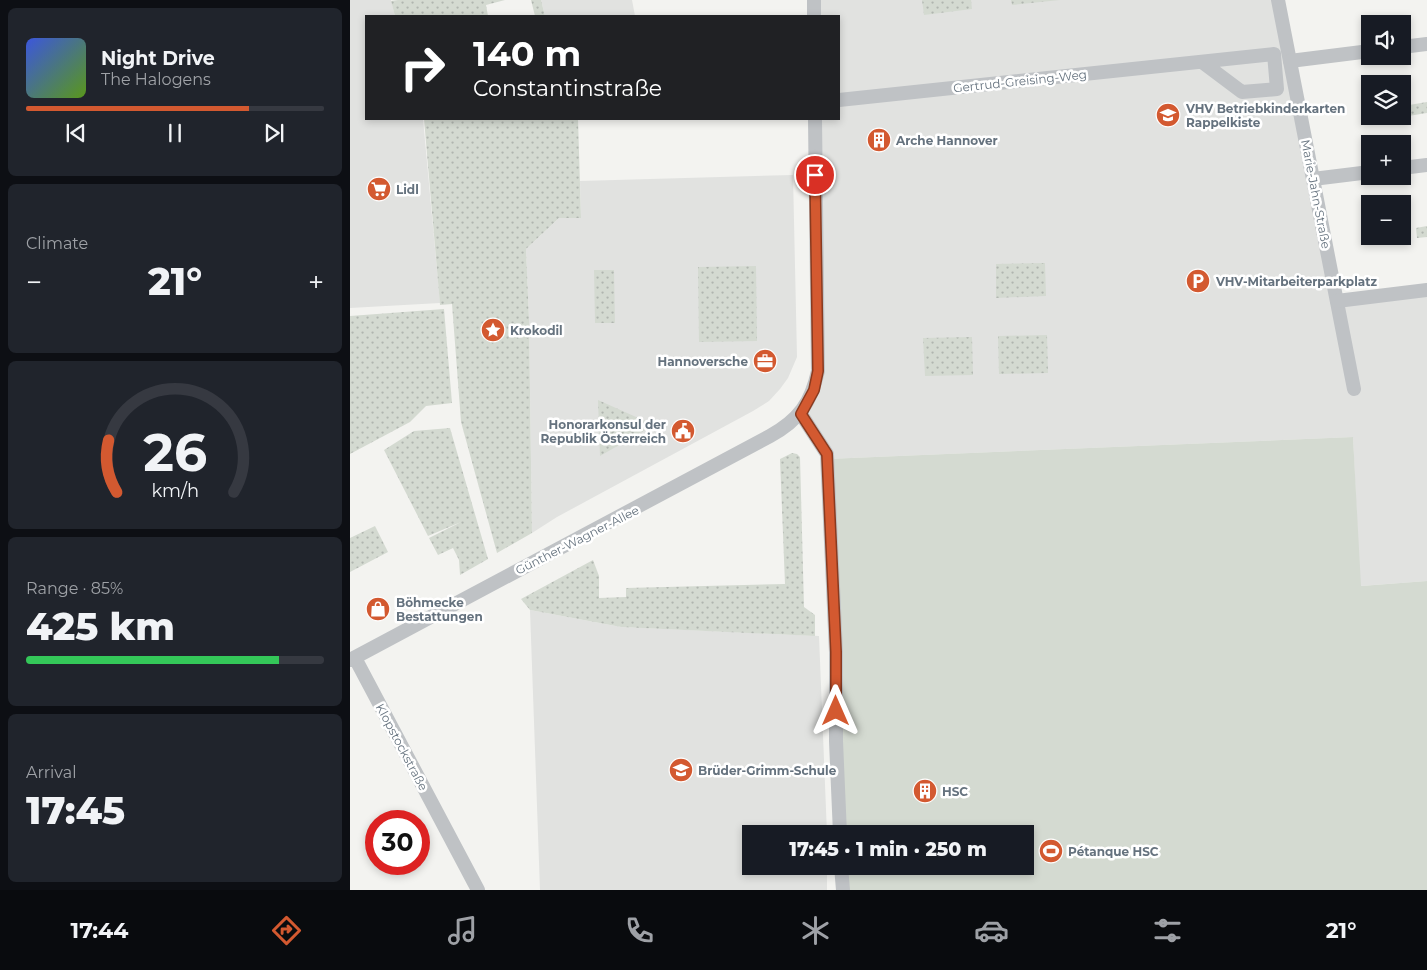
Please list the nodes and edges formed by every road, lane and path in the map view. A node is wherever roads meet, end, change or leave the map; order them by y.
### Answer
1 (814, 0) edge
2 (1278, 0) edge
3 (814, 15) edge
4 (1427, 44) edge
5 (1411, 46) edge
6 (1361, 52) edge
7 (1290, 61) junction
8 (1202, 62) junction
9 (840, 100) edge
10 (815, 120) edge
11 (1427, 165) edge
12 (1411, 167) edge
13 (1361, 173) edge
14 (1313, 179) junction
15 (1427, 290) edge
16 (1337, 301) junction
17 (1354, 389) dead end
18 (801, 414) junction
19 (352, 659) edge
20 (840, 825) edge
21 (842, 875) edge
22 (478, 890) edge
23 (843, 890) edge

1 - 3 street
2 - 7 street, Marie-Jahn-Straße
4 - 5 street
6 - 7 street
7 - 14 street, Marie-Jahn-Straße
8 - 8 street, Gertrud-Greising-Weg
8 - 9 street, Gertrud-Greising-Weg
10 - 18 street
11 - 12 street
13 - 14 street
14 - 16 street, Marie-Jahn-Straße
15 - 16 street
16 - 17 street, Marie-Jahn-Straße
18 - 19 street, Günther-Wagner-Allee
18 - 20 street
19 - 22 street, Klopstockstraße
21 - 23 street

